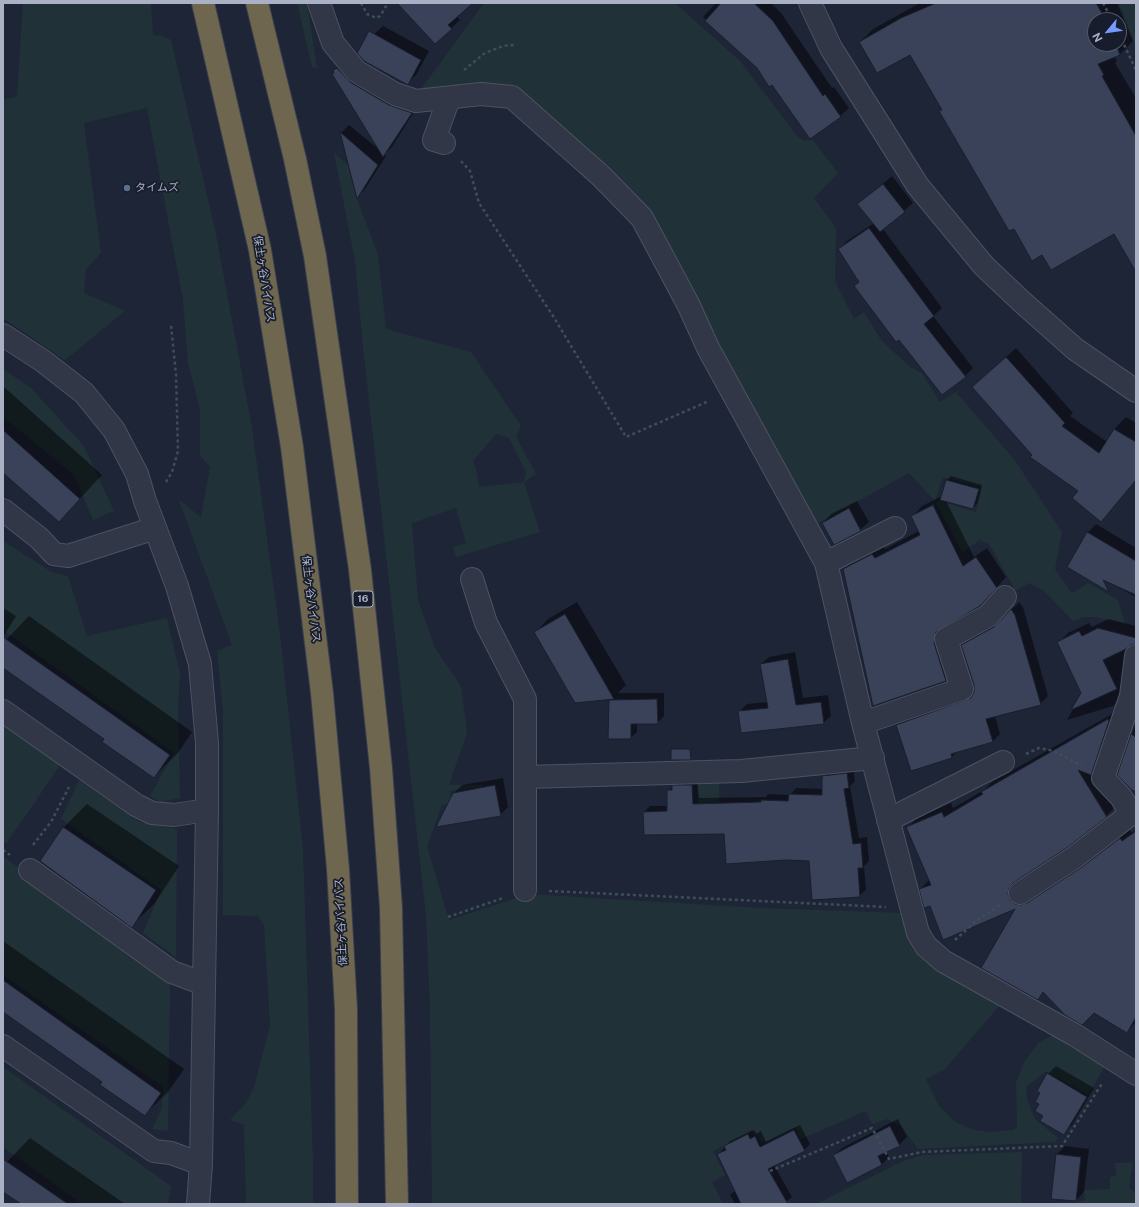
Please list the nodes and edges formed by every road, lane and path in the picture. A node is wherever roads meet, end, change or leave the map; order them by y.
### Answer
1 (203, 3) edge
2 (257, 3) edge
3 (319, 3) edge
4 (362, 3) edge
5 (388, 3) edge
6 (810, 3) edge
7 (515, 44) dead end
8 (1127, 51) edge
9 (1136, 70) edge
10 (444, 99) junction
11 (444, 143) joint
12 (171, 325) dead end
13 (3, 335) edge
14 (732, 391) junction
15 (1136, 391) edge
16 (145, 501) junction
17 (3, 510) edge
18 (155, 528) junction
19 (895, 528) dead end
20 (826, 563) junction
21 (472, 579) dead end
22 (1005, 597) dead end
23 (1136, 656) edge
24 (3, 711) edge
25 (863, 723) junction
26 (873, 758) junction
27 (1003, 762) joint
28 (81, 766) junction
29 (525, 776) junction
30 (1103, 778) junction
31 (206, 810) junction
32 (1134, 812) edge
33 (888, 820) junction
34 (29, 861) joint
35 (525, 890) junction
36 (1020, 893) joint
37 (910, 908) junction
38 (448, 917) dead end
39 (953, 942) dead end
40 (204, 984) junction
41 (3, 1046) edge
42 (1117, 1062) junction
43 (1136, 1074) edge
44 (202, 1164) junction
45 (770, 1171) dead end
46 (198, 1204) edge
47 (347, 1204) edge
48 (397, 1204) edge

1 - 47 highway, 保土ヶ谷バイパス
2 - 48 highway, 16
3 - 10 street
4 - 5 path
6 - 15 street
7 - 10 path
8 - 9 path
10 - 11 street
10 - 14 street
11 - 14 path
12 - 16 path
13 - 16 street
14 - 20 street
16 - 18 street
17 - 18 street
18 - 31 street
19 - 20 street
20 - 25 street
21 - 29 street
22 - 25 street
23 - 30 street
24 - 28 street
25 - 26 street
26 - 29 street
26 - 33 street
27 - 30 path
27 - 33 street
28 - 31 street
28 - 34 path
29 - 35 street
30 - 32 street
31 - 40 street
32 - 36 street
33 - 37 street
34 - 40 street
35 - 37 path
35 - 38 path
36 - 39 path
37 - 42 street
40 - 44 street
41 - 44 street
42 - 43 street
42 - 45 path
44 - 46 street

